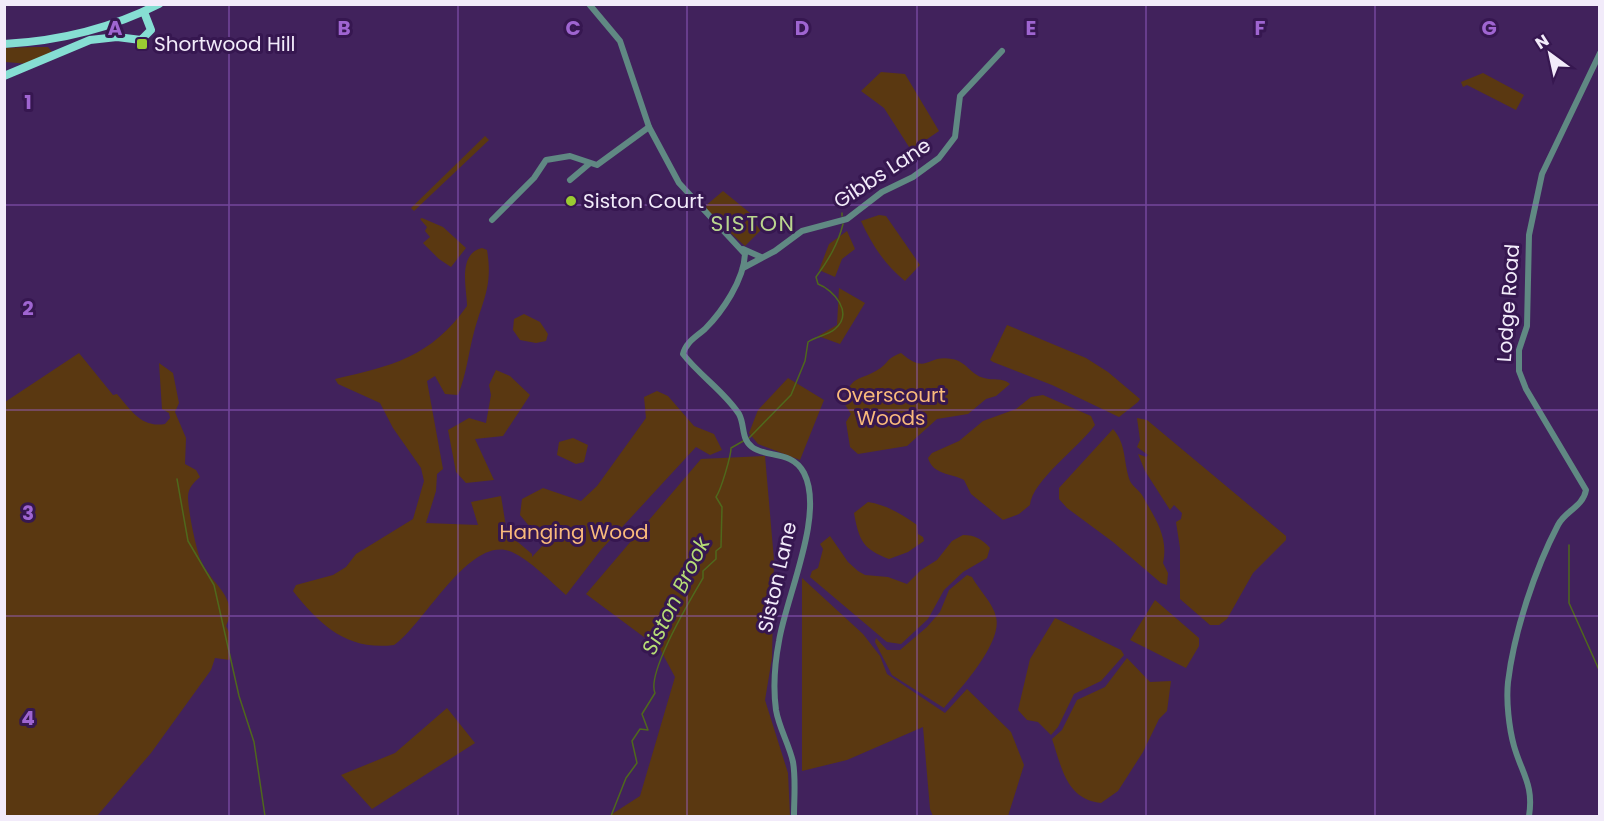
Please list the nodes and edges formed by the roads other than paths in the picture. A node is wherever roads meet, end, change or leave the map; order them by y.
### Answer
1 (159, 4) edge
2 (589, 4) edge
3 (144, 12) junction
4 (4, 44) edge
5 (1002, 51) dead end
6 (1599, 53) edge
7 (4, 76) edge
8 (649, 127) junction
9 (589, 164) junction
10 (570, 180) dead end
11 (492, 220) dead end
12 (742, 249) junction
13 (761, 257) junction
14 (743, 268) junction
15 (794, 816) edge
16 (1529, 816) edge

1 - 3 main road
2 - 8 street
3 - 4 main road
3 - 7 main road
5 - 13 street, Gibbs Lane
6 - 16 street, Lodge Road
8 - 9 street
8 - 12 street
9 - 10 street
9 - 11 street
12 - 13 street
12 - 14 street
13 - 14 street, Gibbs Lane
14 - 15 street, Siston Lane

